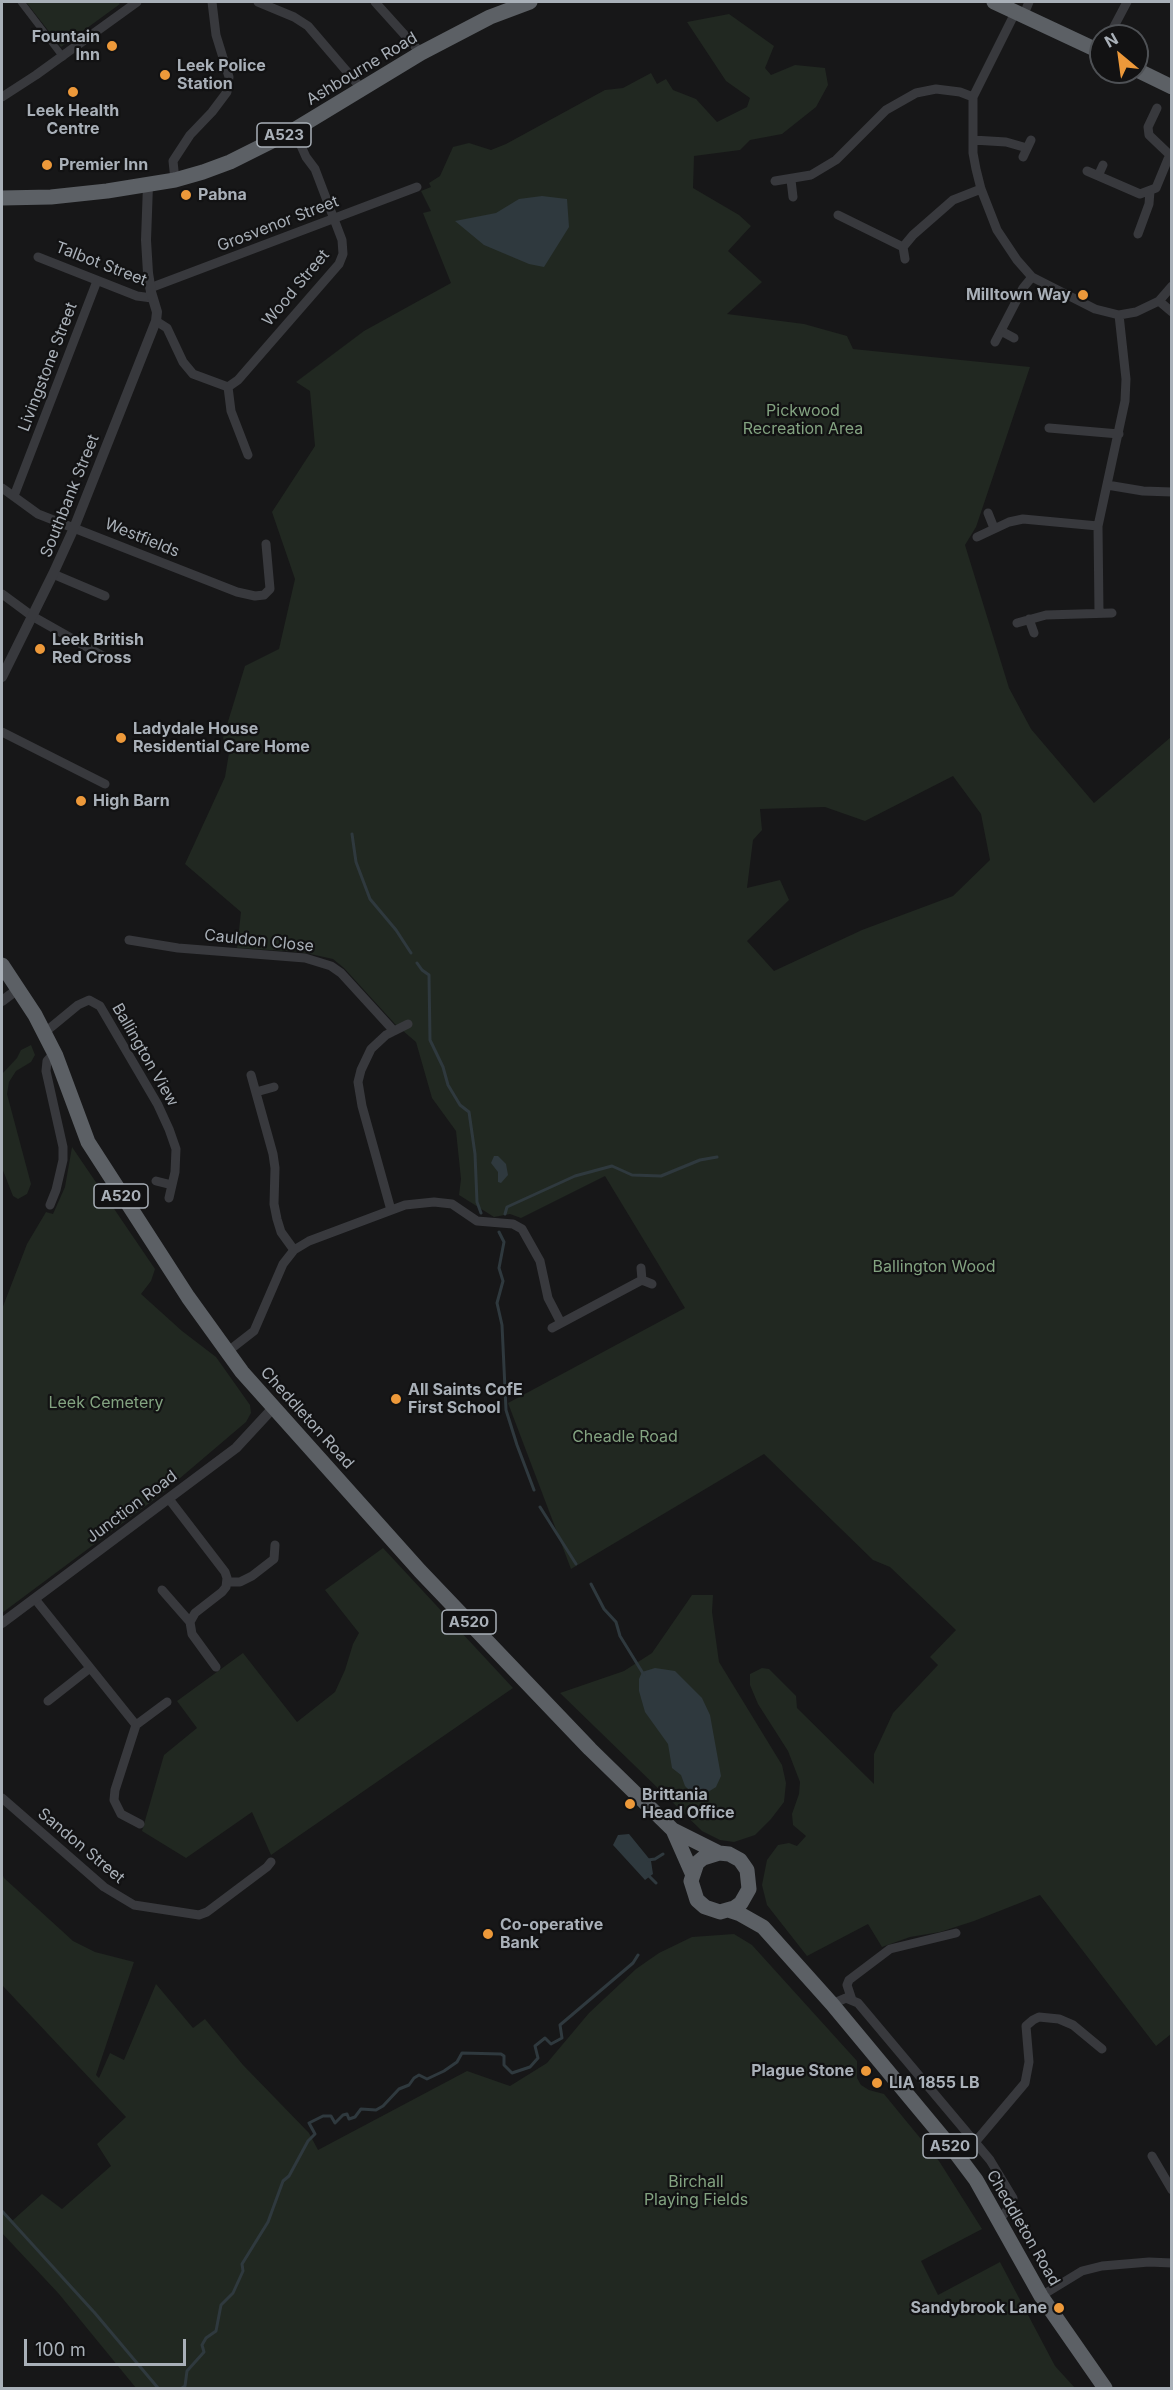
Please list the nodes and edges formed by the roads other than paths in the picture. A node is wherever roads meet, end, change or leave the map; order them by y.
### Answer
1 (21, 2) edge
2 (137, 2) edge
3 (212, 2) edge
4 (258, 2) edge
5 (375, 2) edge
6 (530, 2) edge
7 (994, 2) edge
8 (1127, 2) edge
9 (513, 4) edge
10 (1023, 9) edge
11 (1116, 24) edge
12 (1089, 45) edge
13 (421, 53) junction
14 (63, 57) junction
15 (1149, 76) edge
16 (1172, 87) edge
17 (361, 88) junction
18 (2, 96) edge
19 (973, 97) junction
20 (1157, 108) dead end
21 (294, 130) junction
22 (973, 140) junction
23 (1171, 156) edge
24 (1023, 157) dead end
25 (1103, 165) dead end
26 (1087, 171) dead end
27 (1098, 176) junction
28 (175, 180) junction
29 (791, 180) junction
30 (775, 181) dead end
31 (148, 185) junction
32 (417, 187) dead end
33 (981, 189) junction
34 (1150, 191) junction
35 (793, 196) dead end
36 (2, 198) edge
37 (846, 215) dead end
38 (334, 218) junction
39 (1138, 234) dead end
40 (903, 247) junction
41 (38, 257) dead end
42 (905, 259) dead end
43 (1032, 277) junction
44 (97, 281) junction
45 (1172, 286) edge
46 (151, 293) junction
47 (1159, 301) junction
48 (1172, 312) edge
49 (1119, 315) junction
50 (156, 321) junction
51 (1001, 331) junction
52 (1014, 338) dead end
53 (995, 342) dead end
54 (228, 387) junction
55 (1049, 428) dead end
56 (1061, 429) junction
57 (1119, 434) junction
58 (1060, 441) dead end
59 (248, 455) dead end
60 (1107, 485) junction
61 (2, 488) edge
62 (1172, 492) edge
63 (14, 496) junction
64 (988, 513) dead end
65 (1098, 526) junction
66 (74, 528) junction
67 (994, 528) junction
68 (977, 537) dead end
69 (266, 544) dead end
70 (53, 574) junction
71 (2, 594) edge
72 (105, 596) dead end
73 (1100, 613) junction
74 (1112, 613) dead end
75 (32, 616) junction
76 (1029, 619) junction
77 (1017, 623) dead end
78 (1034, 633) dead end
79 (108, 659) dead end
80 (2, 677) edge
81 (2, 732) edge
82 (105, 784) dead end
83 (129, 940) dead end
84 (2, 965) edge
85 (18, 989) junction
86 (2, 1000) edge
87 (408, 1024) dead end
88 (394, 1031) junction
89 (44, 1033) junction
90 (54, 1053) junction
91 (251, 1075) dead end
92 (274, 1087) dead end
93 (256, 1092) junction
94 (156, 1181) dead end
95 (172, 1185) junction
96 (169, 1198) dead end
97 (50, 1205) dead end
98 (391, 1210) junction
99 (294, 1250) junction
100 (641, 1268) dead end
101 (642, 1280) junction
102 (652, 1284) dead end
103 (561, 1323) junction
104 (552, 1328) dead end
105 (227, 1352) junction
106 (273, 1408) junction
107 (169, 1499) junction
108 (275, 1545) dead end
109 (227, 1582) junction
110 (162, 1590) dead end
111 (35, 1599) junction
112 (190, 1622) junction
113 (2, 1623) edge
114 (90, 1668) junction
115 (216, 1668) dead end
116 (48, 1701) dead end
117 (167, 1702) dead end
118 (136, 1725) junction
119 (2, 1798) edge
120 (140, 1824) dead end
121 (673, 1830) junction
122 (719, 1853) junction
123 (271, 1862) dead end
124 (692, 1873) junction
125 (749, 1889) junction
126 (728, 1910) junction
127 (763, 1928) junction
128 (956, 1933) dead end
129 (852, 2000) junction
130 (832, 2004) junction
131 (1102, 2049) dead end
132 (975, 2142) junction
133 (1152, 2156) dead end
134 (960, 2160) junction
135 (1172, 2190) edge
136 (999, 2220) junction
137 (1172, 2263) edge
138 (1041, 2296) junction
139 (1106, 2388) edge

1 - 14 street
2 - 14 street
3 - 28 street
4 - 17 street
5 - 13 street
6 - 9 highway, Ashbourne Road / A523
7 - 10 highway
8 - 11 street
9 - 13 highway, Ashbourne Road / A523
10 - 12 highway
10 - 19 street
13 - 17 highway, Ashbourne Road / A523
14 - 18 street
15 - 16 highway
17 - 21 highway, Ashbourne Road / A523
19 - 22 street
19 - 29 street
20 - 23 street
21 - 28 highway, Ashbourne Road / A523
21 - 38 street, Wood Street
22 - 24 street
22 - 33 street
23 - 34 street
25 - 27 street
26 - 27 street
27 - 34 street
28 - 31 highway, Ashbourne Road / A523
29 - 30 street
29 - 35 street
31 - 36 highway, Ashbourne Road / A523
31 - 46 street
32 - 38 street, Grosvenor Street
33 - 40 street
33 - 43 street
34 - 39 street
37 - 40 street
38 - 46 street, Grosvenor Street
38 - 54 street, Wood Street
40 - 42 street
41 - 44 street, Talbot Street
43 - 49 street
43 - 51 street
44 - 46 street, Talbot Street
44 - 63 street, Livingstone Street
45 - 47 street
46 - 50 street
47 - 48 street
47 - 49 street
49 - 57 street
50 - 54 street
50 - 66 street, Southbank Street
51 - 52 street
51 - 53 street
54 - 59 street
55 - 56 street
56 - 57 street
56 - 58 street
57 - 60 street
60 - 62 street
60 - 65 street
61 - 63 street, Westfields
63 - 66 street, Westfields
64 - 67 street
65 - 67 street
65 - 73 street
66 - 69 street, Westfields
66 - 70 street, Southbank Street
67 - 68 street
70 - 72 street
70 - 75 street, Southbank Street
71 - 75 street
73 - 74 street
73 - 76 street
75 - 79 street
75 - 80 street, Southbank Street
76 - 77 street
76 - 78 street
81 - 82 street
83 - 88 street, Cauldon Close
84 - 85 highway, Cheddleton Road / A520
85 - 86 street
85 - 89 highway, Cheddleton Road / A520
87 - 88 street
88 - 98 street
89 - 90 highway, Cheddleton Road / A520
89 - 95 street, Ballington View
90 - 97 street
90 - 105 highway, Cheddleton Road / A520
91 - 93 street
92 - 93 street
93 - 99 street
94 - 95 street
95 - 96 street, Ballington View
98 - 99 street
98 - 103 street
99 - 105 street
100 - 101 street
101 - 102 street
101 - 103 street
103 - 104 street
105 - 106 highway, Cheddleton Road / A520
106 - 107 street, Junction Road
106 - 121 highway, Cheddleton Road / A520
107 - 109 street
107 - 111 street, Junction Road
108 - 109 street
109 - 112 street
110 - 112 street
111 - 113 street, Junction Road
111 - 114 street
112 - 115 street
114 - 116 street
114 - 118 street
117 - 118 street
118 - 120 street
119 - 123 street, Sandon Street
121 - 122 highway, Cheddleton Road / A520
121 - 124 highway, Cheddleton Road / A520
122 - 124 highway
122 - 125 highway, Cheddleton Road
124 - 126 highway, Cheddleton Road
125 - 126 highway
125 - 127 highway, Cheddleton Road / A520
126 - 127 highway, Cheddleton Road / A520
127 - 130 highway, Cheddleton Road / A520
128 - 129 street
129 - 130 street
129 - 132 street
130 - 134 highway, Cheddleton Road / A520
131 - 132 street
132 - 134 street
132 - 136 street
133 - 135 street
134 - 136 highway, Cheddleton Road / A520
136 - 138 highway, Cheddleton Road / A520
137 - 138 street
138 - 139 highway, Cheddleton Road / A520

